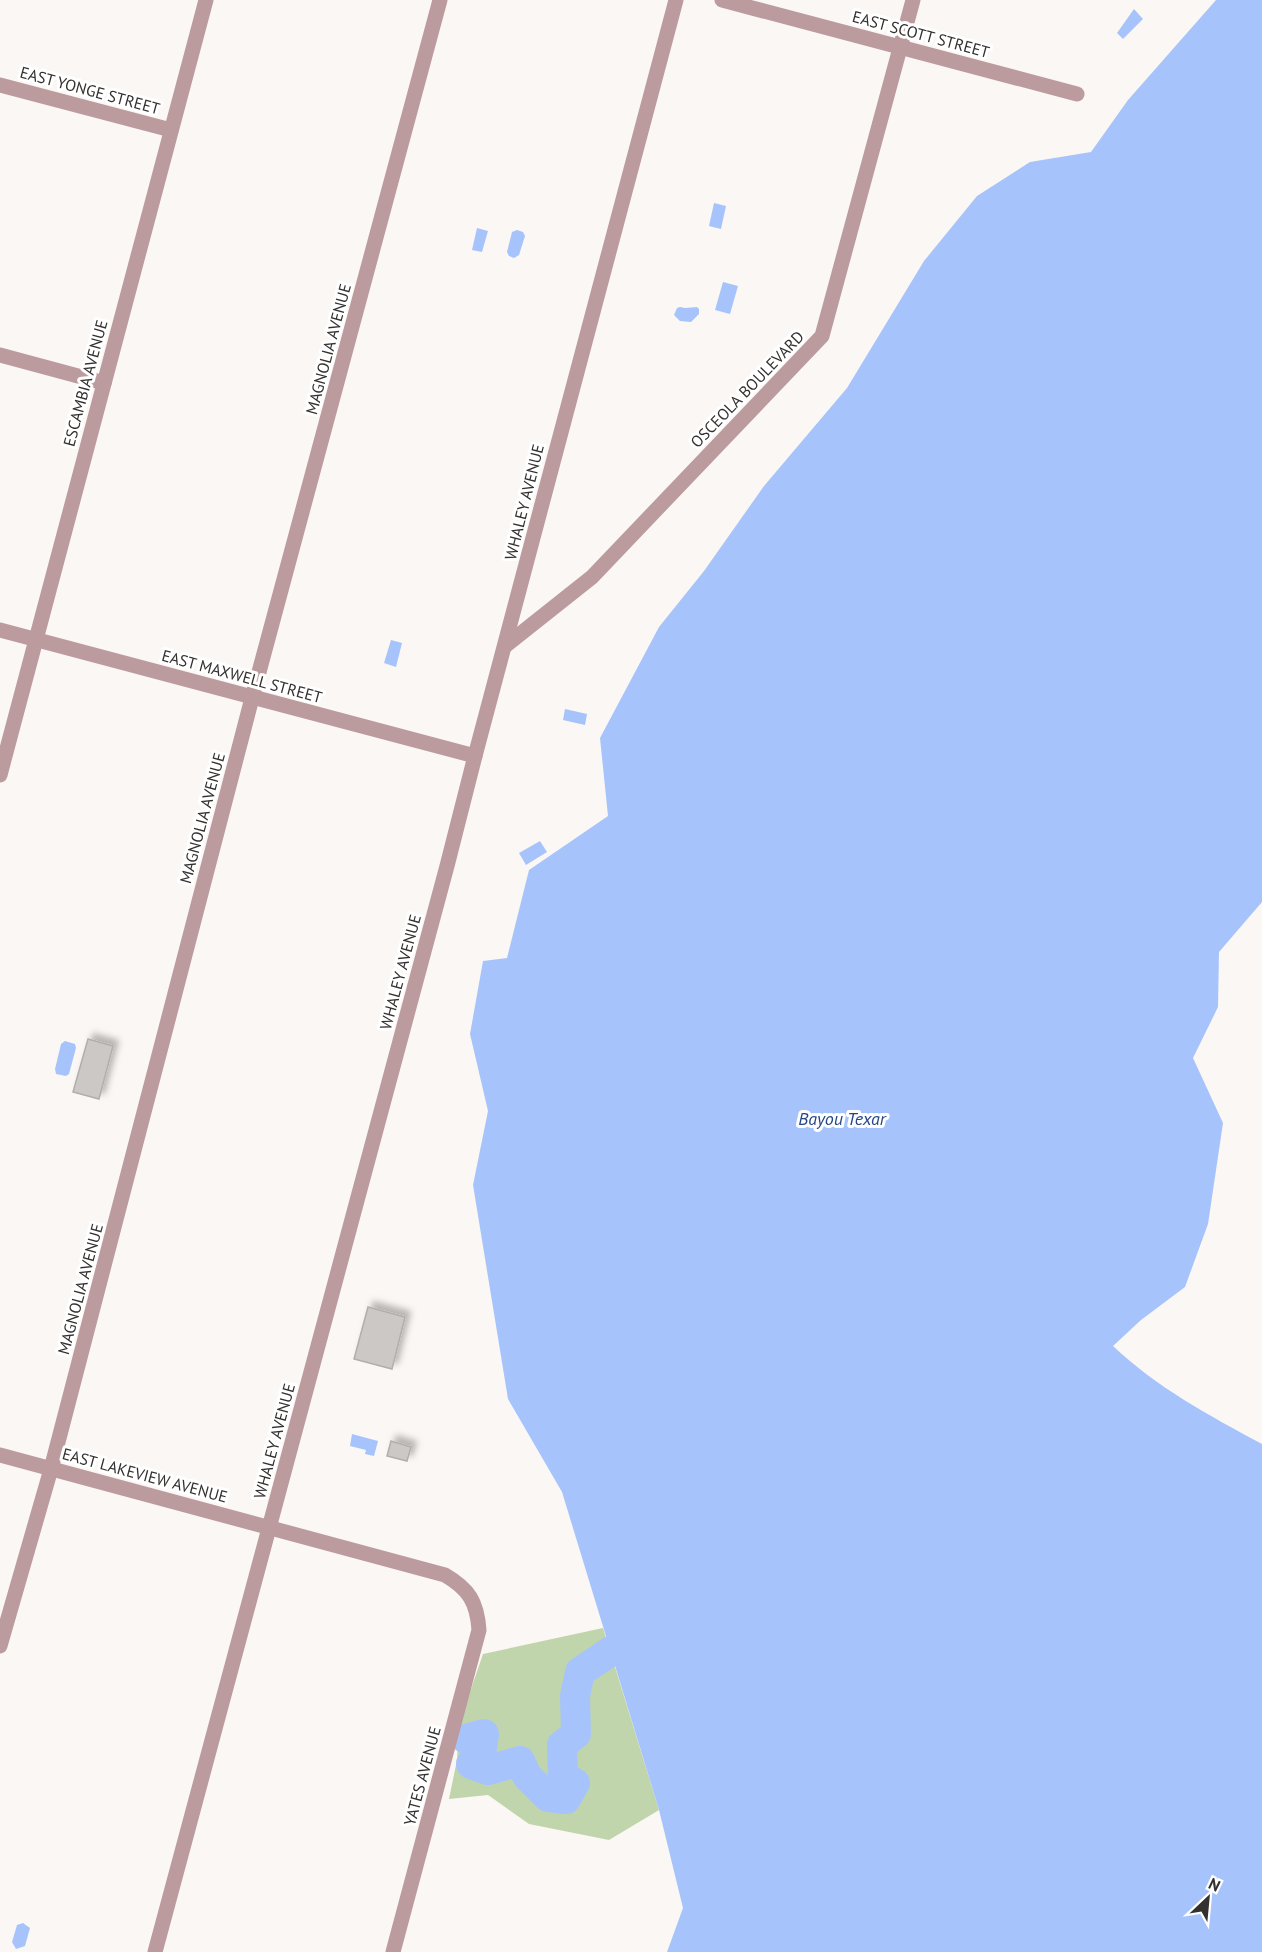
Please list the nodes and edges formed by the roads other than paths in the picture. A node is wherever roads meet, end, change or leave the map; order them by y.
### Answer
1 (206, 0) edge
2 (440, 0) edge
3 (676, 0) edge
4 (722, 0) edge
5 (913, 0) edge
6 (901, 48) junction
7 (0, 85) edge
8 (1077, 94) dead end
9 (171, 130) junction
10 (0, 355) edge
11 (104, 383) junction
12 (0, 630) edge
13 (35, 640) junction
14 (506, 646) junction
15 (252, 698) junction
16 (475, 756) junction
17 (0, 775) edge
18 (0, 1455) edge
19 (51, 1469) junction
20 (270, 1527) junction
21 (476, 1608) joint
22 (0, 1646) edge
23 (155, 1952) edge
24 (393, 1952) edge

1 - 9 street, ESCAMBIA AVENUE
2 - 15 street, MAGNOLIA AVENUE
3 - 14 street, WHALEY AVENUE
4 - 6 street, EAST SCOTT STREET
5 - 6 street
6 - 8 street, EAST SCOTT STREET
6 - 14 street, OSCEOLA BOULEVARD
7 - 9 street, EAST YONGE STREET
9 - 11 street, ESCAMBIA AVENUE
10 - 11 street
11 - 13 street, ESCAMBIA AVENUE
12 - 13 street, EAST MAXWELL STREET
13 - 15 street, EAST MAXWELL STREET
13 - 17 street, ESCAMBIA AVENUE
14 - 16 street, WHALEY AVENUE
15 - 16 street, EAST MAXWELL STREET
15 - 19 street, MAGNOLIA AVENUE
16 - 20 street, WHALEY AVENUE
18 - 19 street, EAST LAKEVIEW AVENUE
19 - 20 street, EAST LAKEVIEW AVENUE
19 - 22 street, MAGNOLIA AVENUE
20 - 21 street, EAST LAKEVIEW AVENUE
20 - 23 street, WHALEY AVENUE
21 - 24 street, YATES AVENUE

